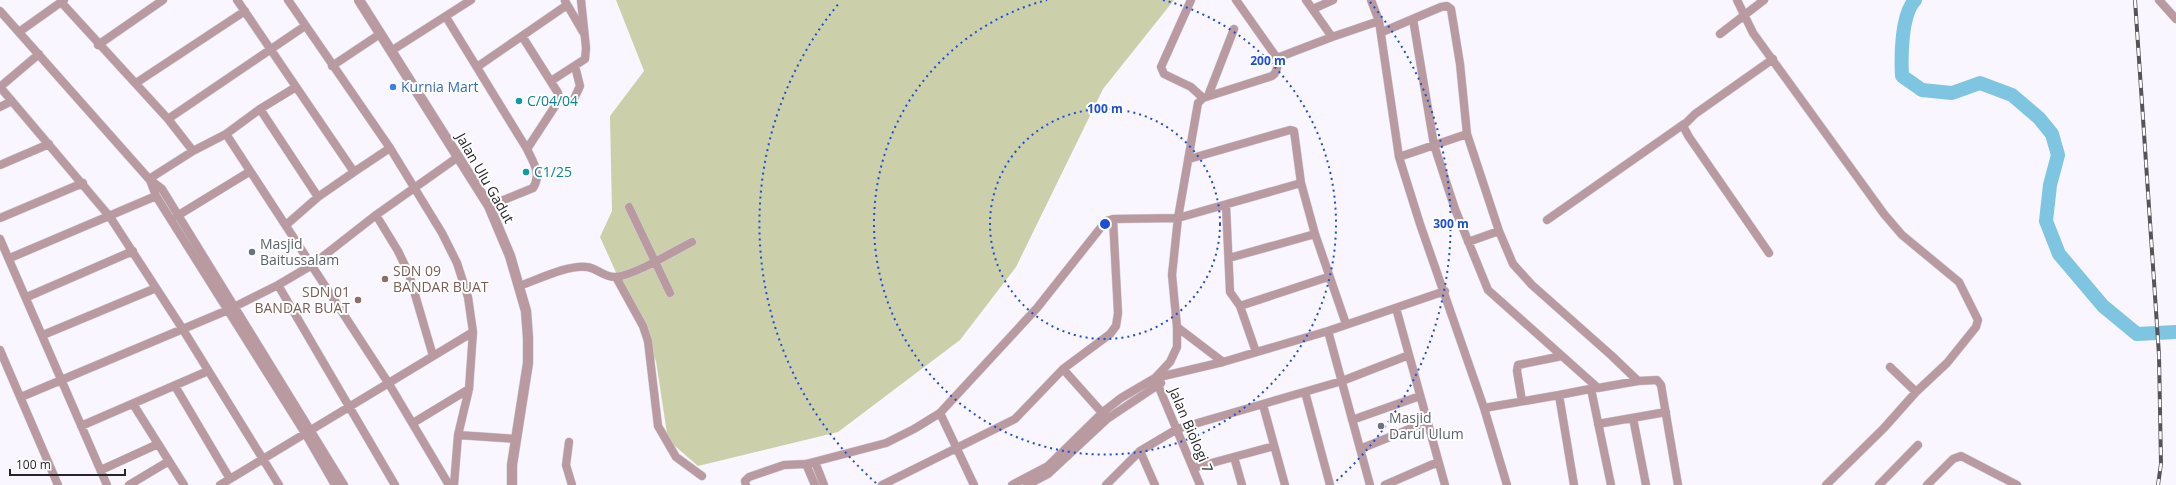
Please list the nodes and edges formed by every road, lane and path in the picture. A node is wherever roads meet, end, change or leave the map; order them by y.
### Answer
1 (163, 0) edge
2 (237, 0) edge
3 (288, 0) edge
4 (359, 0) edge
5 (472, 0) edge
6 (581, 0) edge
7 (1191, 0) edge
8 (1236, 0) edge
9 (1306, 0) edge
10 (1333, 0) edge
11 (1371, 0) edge
12 (1737, 0) edge
13 (1764, 0) edge
14 (2159, 0) edge
15 (62, 1) edge
16 (566, 2) edge
17 (1313, 9) junction
18 (0, 10) edge
19 (245, 11) junction
20 (1744, 15) junction
21 (446, 17) junction
22 (1413, 19) junction
23 (2176, 19) edge
24 (1379, 21) junction
25 (305, 26) junction
26 (1234, 29) dead end
27 (19, 32) junction
28 (1382, 32) junction
29 (380, 34) junction
30 (1720, 34) dead end
31 (522, 36) junction
32 (586, 36) junction
33 (1332, 37) junction
34 (98, 45) junction
35 (271, 49) junction
36 (391, 51) junction
37 (38, 54) junction
38 (1277, 58) junction
39 (1773, 59) junction
40 (332, 66) junction
41 (575, 66) junction
42 (477, 67) junction
43 (551, 82) junction
44 (136, 83) junction
45 (0, 87) edge
46 (296, 87) junction
47 (1205, 97) junction
48 (12, 101) junction
49 (572, 102) dead end
50 (0, 107) edge
51 (260, 109) junction
52 (168, 119) junction
53 (1684, 124) junction
54 (226, 134) junction
55 (1467, 134) junction
56 (49, 144) junction
57 (1434, 145) junction
58 (390, 148) junction
59 (527, 149) junction
60 (193, 151) junction
61 (1399, 157) junction
62 (458, 158) junction
63 (1190, 159) junction
64 (0, 165) edge
65 (249, 172) junction
66 (354, 172) junction
67 (149, 179) junction
68 (83, 182) junction
69 (1301, 183) junction
70 (415, 186) junction
71 (156, 196) junction
72 (318, 197) junction
73 (1226, 205) junction
74 (489, 206) junction
75 (629, 207) dead end
76 (376, 215) junction
77 (177, 216) junction
78 (110, 217) junction
79 (0, 218) edge
80 (1113, 218) junction
81 (1178, 218) junction
82 (1547, 220) dead end
83 (286, 225) junction
84 (1499, 231) junction
85 (1315, 234) junction
86 (0, 239) edge
87 (692, 242) dead end
88 (1468, 242) junction
89 (3, 251) edge
90 (134, 251) junction
91 (1769, 253) dead end
92 (10, 258) junction
93 (1229, 258) junction
94 (654, 261) junction
95 (312, 265) junction
96 (616, 277) junction
97 (1328, 277) junction
98 (278, 285) junction
99 (519, 286) junction
100 (156, 288) junction
101 (1445, 291) junction
102 (670, 293) dead end
103 (27, 297) junction
104 (1240, 306) junction
105 (1396, 308) junction
106 (231, 309) junction
107 (1346, 324) junction
108 (1177, 327) junction
109 (182, 328) junction
110 (1328, 331) junction
111 (473, 332) junction
112 (43, 335) junction
113 (0, 350) edge
114 (1256, 352) junction
115 (433, 356) junction
116 (1409, 356) junction
117 (1562, 356) junction
118 (1223, 362) junction
119 (1890, 367) dead end
120 (1063, 369) junction
121 (208, 371) junction
122 (62, 378) junction
123 (1342, 381) junction
124 (1638, 381) junction
125 (1157, 382) junction
126 (389, 384) junction
127 (174, 386) junction
128 (1594, 388) junction
129 (469, 389) junction
130 (1305, 392) junction
131 (1916, 392) junction
132 (1559, 395) junction
133 (1420, 396) junction
134 (21, 397) junction
135 (1522, 401) junction
136 (133, 404) junction
137 (1263, 405) junction
138 (349, 408) junction
139 (1484, 408) junction
140 (1666, 412) junction
141 (940, 413) junction
142 (1105, 415) junction
143 (1633, 418) junction
144 (1352, 420) junction
145 (1427, 422) junction
146 (414, 423) junction
147 (1598, 424) junction
148 (81, 426) junction
149 (1177, 429) junction
150 (308, 432) junction
151 (458, 435) junction
152 (516, 439) junction
153 (569, 442) dead end
154 (158, 444) junction
155 (1918, 445) dead end
156 (1274, 446) junction
157 (958, 447) junction
158 (1360, 449) junction
159 (1140, 451) junction
160 (1234, 457) junction
161 (263, 459) junction
162 (169, 461) junction
163 (815, 462) junction
164 (1438, 462) junction
165 (806, 464) junction
166 (1193, 468) junction
167 (101, 470) junction
168 (702, 476) dead end
169 (230, 479) junction
170 (1110, 483) edge
171 (1830, 484) edge
172 (1931, 484) edge
173 (58, 485) edge
174 (108, 485) edge
175 (129, 485) edge
176 (184, 485) edge
177 (220, 485) edge
178 (279, 485) edge
179 (335, 485) edge
180 (344, 485) edge
181 (395, 485) edge
182 (449, 485) edge
183 (454, 485) edge
184 (512, 485) edge
185 (572, 485) edge
186 (746, 485) edge
187 (815, 485) edge
188 (824, 485) edge
189 (882, 485) edge
190 (974, 485) edge
191 (1012, 485) edge
192 (1027, 485) edge
193 (1155, 485) edge
194 (1200, 485) edge
195 (1242, 485) edge
196 (1285, 485) edge
197 (1330, 485) edge
198 (1370, 485) edge
199 (1385, 485) edge
200 (1445, 485) edge
201 (1506, 485) edge
202 (1574, 485) edge
203 (1611, 485) edge
204 (1646, 485) edge
205 (1678, 485) edge
206 (1879, 485) edge
207 (2017, 485) edge

1 - 34 street
2 - 19 street
3 - 25 street
4 - 29 street, Jalan Ulu Gadut
5 - 21 street
6 - 32 street
7 - 47 street
8 - 38 street
9 - 17 street
10 - 17 street
11 - 24 street
12 - 20 street
13 - 20 street
14 - 23 street
15 - 27 street
15 - 34 street
16 - 31 street
16 - 32 street
17 - 33 street
18 - 27 street
19 - 35 street
19 - 44 street
20 - 30 street
20 - 39 street
21 - 36 street
21 - 42 street
22 - 28 street
22 - 55 street
22 - 57 street
24 - 28 street
24 - 33 street
25 - 35 street
25 - 40 street
26 - 47 street
27 - 37 street
28 - 61 street
29 - 36 street, Jalan Ulu Gadut
29 - 40 street
31 - 42 street
31 - 43 street
32 - 41 street
33 - 38 street
34 - 44 street
35 - 46 street
35 - 52 street
36 - 62 street, Jalan Ulu Gadut
37 - 45 street
37 - 67 street
38 - 47 street
39 - 53 street
39 - 131 street
40 - 58 street
41 - 43 street
41 - 49 street
42 - 59 street
43 - 59 street
44 - 52 street
45 - 48 street
46 - 51 street
46 - 66 street
47 - 63 street
48 - 50 street
48 - 56 street
51 - 54 street
51 - 72 street
52 - 60 street
53 - 82 street
53 - 91 street
54 - 60 street
54 - 65 street
55 - 57 street
55 - 84 street
56 - 64 street
56 - 68 street
57 - 61 street
57 - 88 street
58 - 66 street
58 - 70 street
59 - 74 street
60 - 67 street
61 - 101 street
62 - 70 street
62 - 74 street, Jalan Ulu Gadut
63 - 69 street
63 - 81 street
65 - 77 street
65 - 83 street
66 - 72 street
67 - 71 street
67 - 77 street
68 - 78 street
68 - 79 street
69 - 73 street
69 - 85 street
70 - 76 street
70 - 111 street
71 - 78 street
71 - 106 street
72 - 83 street
73 - 81 street
73 - 93 street
74 - 99 street, Jalan Ulu Gadut
75 - 94 street
76 - 95 street
76 - 115 street
77 - 106 street
78 - 90 street
78 - 92 street
80 - 81 street
80 - 120 street
80 - 141 street
81 - 108 street
83 - 95 street
84 - 88 street
84 - 124 street
85 - 93 street
85 - 97 street
86 - 89 street
87 - 94 street
88 - 117 street
89 - 92 street
90 - 100 street
90 - 103 street
92 - 103 street
93 - 104 street
94 - 96 street
94 - 102 street
95 - 98 street
95 - 126 street
96 - 99 street
96 - 168 street
97 - 104 street
97 - 107 street
98 - 106 street
98 - 138 street
99 - 152 street, Jalan Ulu Gadut
100 - 109 street
100 - 112 street
101 - 105 street
101 - 139 street
103 - 112 street
104 - 114 street
105 - 107 street
105 - 116 street
106 - 109 street
106 - 150 street
107 - 110 street
108 - 118 street
108 - 125 street
109 - 121 street
109 - 122 street
110 - 114 street
110 - 123 street
111 - 115 street
111 - 129 street
112 - 122 street
113 - 134 street
114 - 118 street
115 - 126 street
116 - 123 street
116 - 133 street
117 - 128 street
117 - 135 street
118 - 125 street
119 - 131 street
120 - 142 street
120 - 157 street
121 - 127 street
121 - 161 street
122 - 134 street
122 - 148 street
123 - 130 street
123 - 144 street
124 - 128 street
124 - 140 street
125 - 142 street
125 - 149 street, Jalan Biologi 7
126 - 138 street
126 - 146 street
127 - 136 street
127 - 169 street
128 - 132 street
128 - 147 street
129 - 146 street
129 - 151 street
130 - 137 street
130 - 197 street
131 - 171 street
132 - 135 street
132 - 202 street
133 - 144 street
133 - 145 street
134 - 173 street
135 - 139 street
136 - 148 street
136 - 154 street
137 - 149 street
137 - 156 street
138 - 150 street
138 - 181 street
139 - 201 street
140 - 143 street
140 - 205 street
141 - 157 street
141 - 163 street
142 - 191 street
142 - 192 street
143 - 147 street
143 - 204 street
144 - 158 street
145 - 158 street
145 - 164 street
146 - 182 street
147 - 203 street
148 - 167 street
149 - 159 street
149 - 166 street, Jalan Biologi 7
150 - 161 street
150 - 179 street
150 - 180 street
151 - 152 street
151 - 183 street
152 - 184 street, Jalan Ulu Gadut
153 - 185 street
154 - 162 street
154 - 167 street
155 - 206 street
156 - 160 street
156 - 196 street
157 - 189 street
157 - 190 street
158 - 198 street
159 - 170 street
159 - 193 street
160 - 166 street
160 - 195 street
161 - 169 street
161 - 178 street
162 - 175 street
162 - 176 street
163 - 165 street
163 - 188 street
164 - 199 street
164 - 200 street
165 - 186 street
165 - 187 street
166 - 194 street, Jalan Biologi 7
167 - 174 street
169 - 177 street
172 - 207 street

